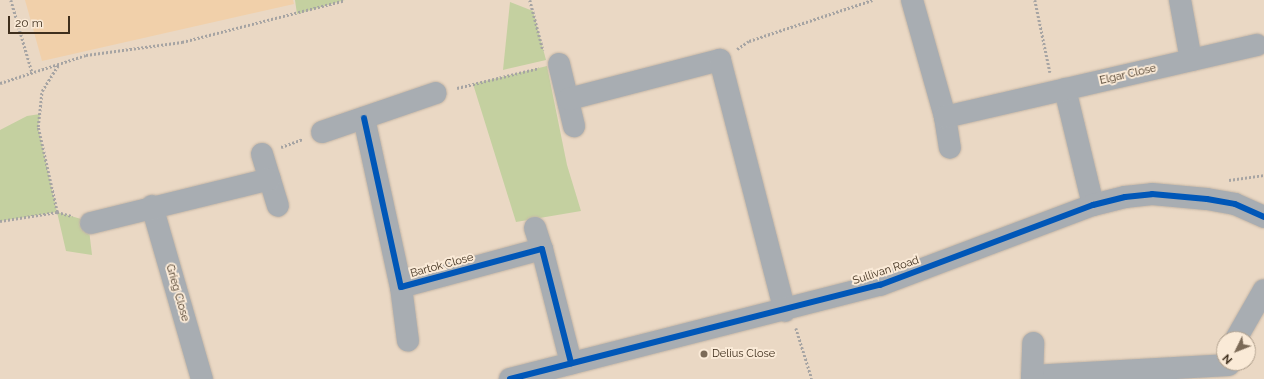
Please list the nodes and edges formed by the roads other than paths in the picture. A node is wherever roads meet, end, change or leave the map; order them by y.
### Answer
1 (912, 0) edge
2 (1180, 0) edge
3 (1257, 45) dead end
4 (1191, 60) junction
5 (553, 65) road end
6 (1060, 90) junction
7 (436, 93) road end
8 (568, 99) junction
9 (945, 117) junction
10 (364, 118) junction
11 (574, 126) dead end
12 (322, 132) road end
13 (950, 148) dead end
14 (262, 154) road end
15 (270, 179) junction
16 (1093, 205) junction
17 (152, 206) junction
18 (278, 206) dead end
19 (1264, 217) edge
20 (91, 223) road end
21 (535, 228) dead end
22 (542, 249) junction
23 (401, 287) junction
24 (1264, 290) edge
25 (791, 319) junction
26 (1241, 331) edge
27 (408, 341) dead end
28 (1033, 343) dead end
29 (571, 363) junction
30 (1216, 370) edge
31 (1032, 377) edge
32 (202, 379) edge
33 (510, 379) edge

1 - 9 street
2 - 4 street
3 - 4 street, Elgar Close
4 - 6 street, Elgar Close
5 - 8 street
6 - 9 street, Elgar Close
6 - 16 street
7 - 10 street
8 - 11 street
8 - 25 street
9 - 13 street
10 - 12 street
10 - 23 street, Bartok Close
14 - 15 street
15 - 17 street
15 - 18 street
16 - 19 street, Sullivan Road
16 - 25 street, Sullivan Road
17 - 20 street
17 - 32 street, Grieg Close
21 - 22 street
22 - 23 street, Bartok Close
22 - 29 street
23 - 27 street, Bartok Close
24 - 26 street
25 - 29 street, Sullivan Road
28 - 31 street
29 - 33 street, Sullivan Road
30 - 31 street

